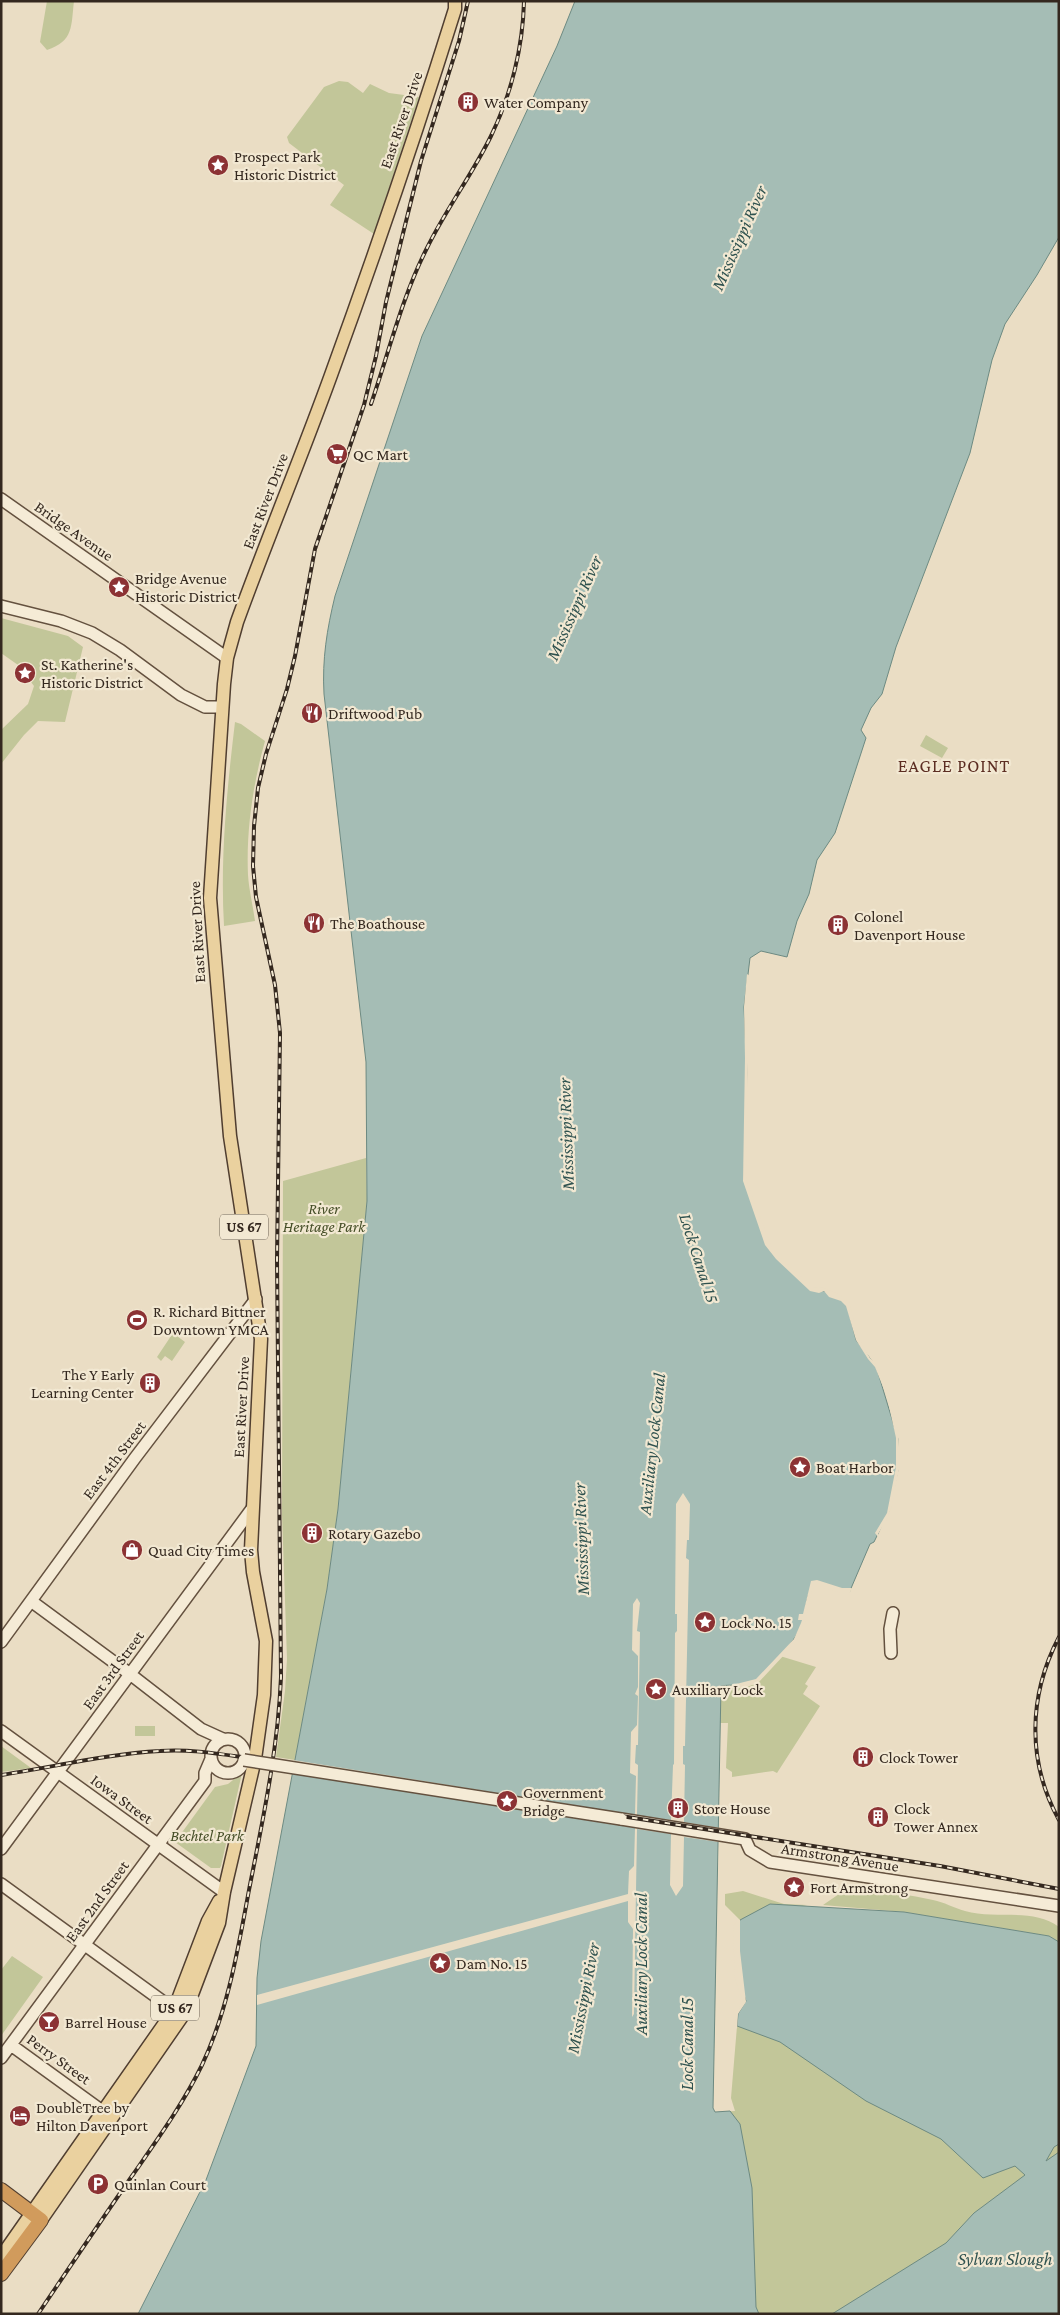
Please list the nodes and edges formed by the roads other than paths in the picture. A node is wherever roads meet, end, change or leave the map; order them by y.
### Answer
1 (455, 1) edge
2 (1, 499) edge
3 (1, 606) edge
4 (227, 658) junction
5 (222, 707) junction
6 (256, 1299) junction
7 (251, 1510) junction
8 (31, 1601) junction
9 (893, 1614) dead end
10 (1, 1642) edge
11 (891, 1653) dead end
12 (130, 1674) junction
13 (201, 1729) junction
14 (1, 1731) edge
15 (223, 1740) junction
16 (211, 1755) junction
17 (244, 1760) junction
18 (58, 1772) junction
19 (222, 1772) junction
20 (205, 1781) junction
21 (158, 1845) junction
22 (1, 1849) edge
23 (1, 1884) edge
24 (224, 1892) junction
25 (1059, 1906) edge
26 (85, 1944) junction
27 (178, 2013) junction
28 (11, 2045) junction
29 (1, 2058) edge
30 (107, 2115) junction
31 (1, 2190) edge
32 (37, 2217) junction
33 (1, 2257) edge
34 (1, 2274) edge

1 - 4 main road, East River Drive / US 67
2 - 4 street, Bridge Avenue
3 - 5 street
4 - 5 main road, East River Drive / US 67
5 - 6 main road, East River Drive / US 67
6 - 7 main road, East River Drive / US 67
6 - 8 street, East 4th Street
7 - 12 street, East 3rd Street
7 - 24 main road, East River Drive / US 67
8 - 10 street, East 4th Street
8 - 12 street
9 - 11 street
12 - 13 street
12 - 18 street, East 3rd Street
13 - 15 street
13 - 16 street
14 - 18 street, Iowa Street
15 - 16 street
15 - 17 street
16 - 19 street
16 - 20 street, East 2nd Street
17 - 19 street
17 - 25 street, Armstrong Avenue, bridge
18 - 21 street, Iowa Street
18 - 22 street, East 3rd Street
19 - 20 street
20 - 21 street, East 2nd Street
21 - 24 street, Iowa Street
21 - 26 street, East 2nd Street
23 - 26 street
24 - 27 main road, East River Drive / US 67
26 - 27 street
26 - 28 street, East 2nd Street
27 - 30 main road, East River Drive / US 67
28 - 29 street, East 2nd Street
28 - 30 street, Perry Street
30 - 32 main road, East River Drive / US 67
31 - 32 highway
32 - 33 main road, US 67
32 - 34 highway, US 67

